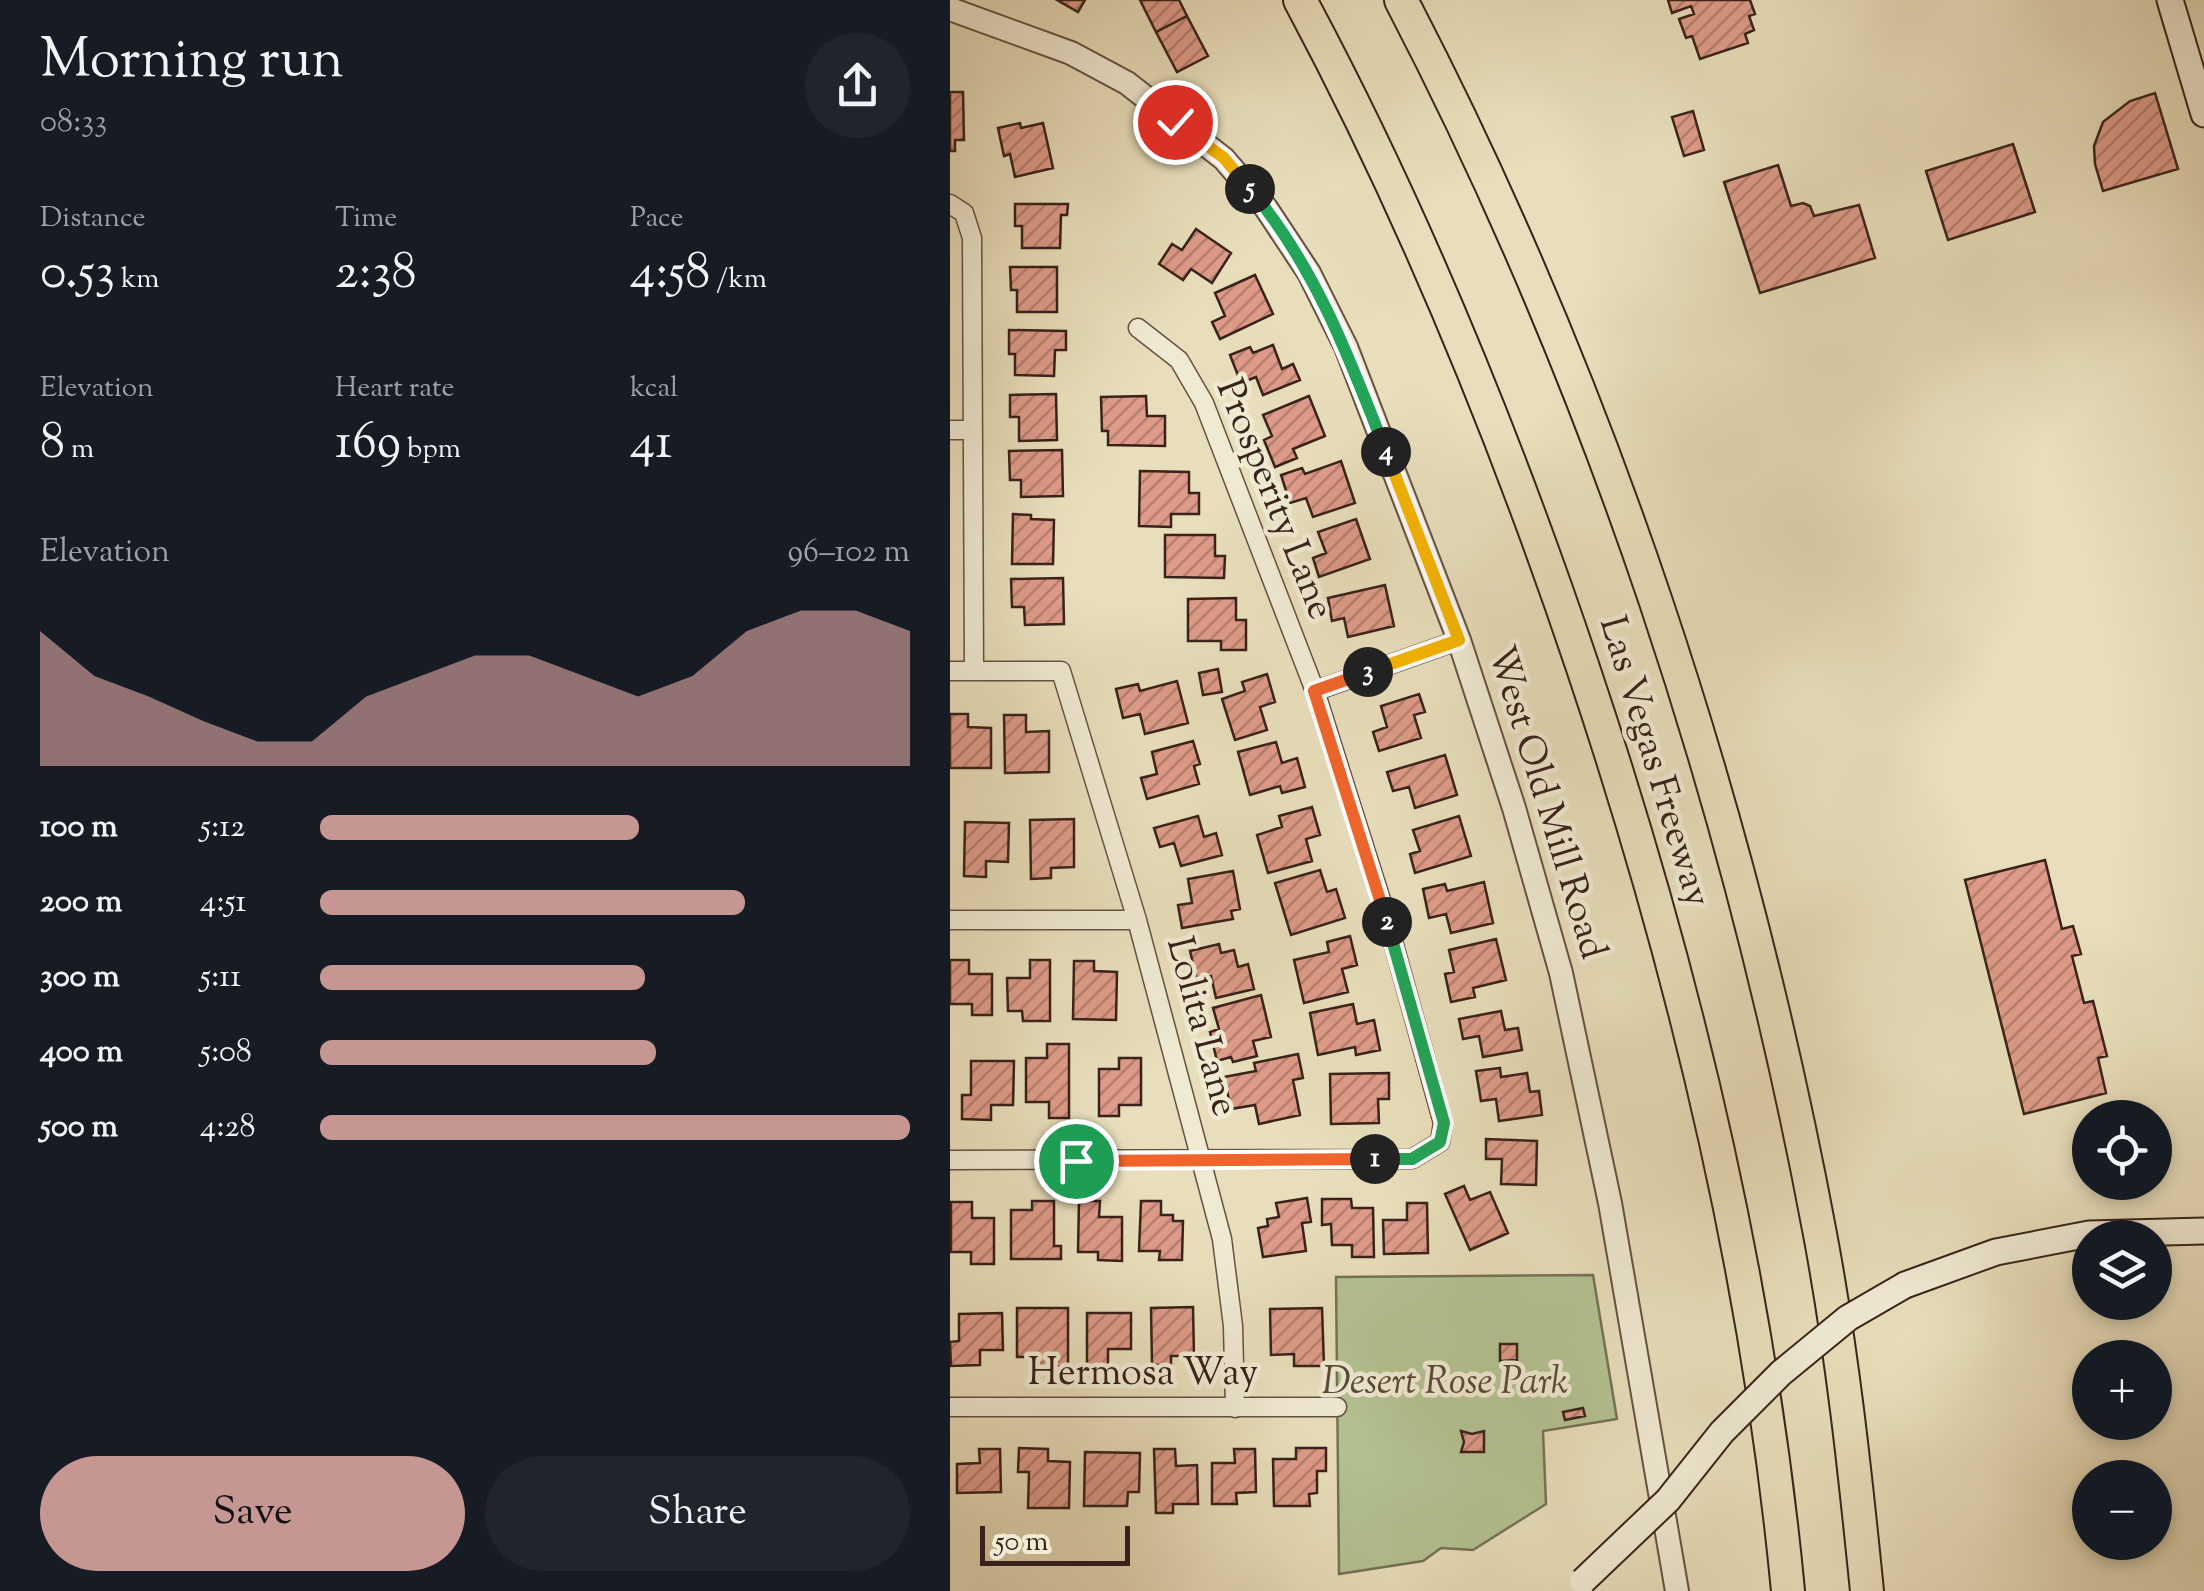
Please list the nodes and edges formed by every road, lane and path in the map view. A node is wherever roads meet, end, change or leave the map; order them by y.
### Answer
1 (1300, 0) edge
2 (1401, 0) edge
3 (2170, 0) edge
4 (950, 8) edge
5 (2204, 114) edge
6 (957, 209) edge
7 (1138, 328) dead end
8 (950, 430) edge
9 (973, 430) junction
10 (1459, 640) junction
11 (950, 671) edge
12 (974, 671) junction
13 (1314, 691) junction
14 (950, 920) edge
15 (1138, 920) junction
16 (950, 1160) edge
17 (1202, 1161) junction
18 (2204, 1231) edge
19 (1337, 1406) dead end
20 (950, 1407) edge
21 (1236, 1408) junction
22 (1575, 1586) edge
23 (1677, 1591) edge
24 (1788, 1591) edge
25 (1868, 1591) edge

1 - 24 highway, Las Vegas Freeway
2 - 25 highway, Las Vegas Freeway
3 - 5 main road
4 - 10 street, West Old Mill Road
6 - 9 street
7 - 13 street, Prosperity Lane
8 - 9 street
9 - 12 street
10 - 13 street
10 - 23 street, West Old Mill Road
11 - 12 street
12 - 15 street, Lolita Lane
13 - 17 street, Prosperity Lane
14 - 15 street
15 - 17 street, Lolita Lane
16 - 17 street
17 - 21 street, Lolita Lane
18 - 22 main road, bridge
19 - 21 street, Hermosa Way
20 - 21 street, Hermosa Way

